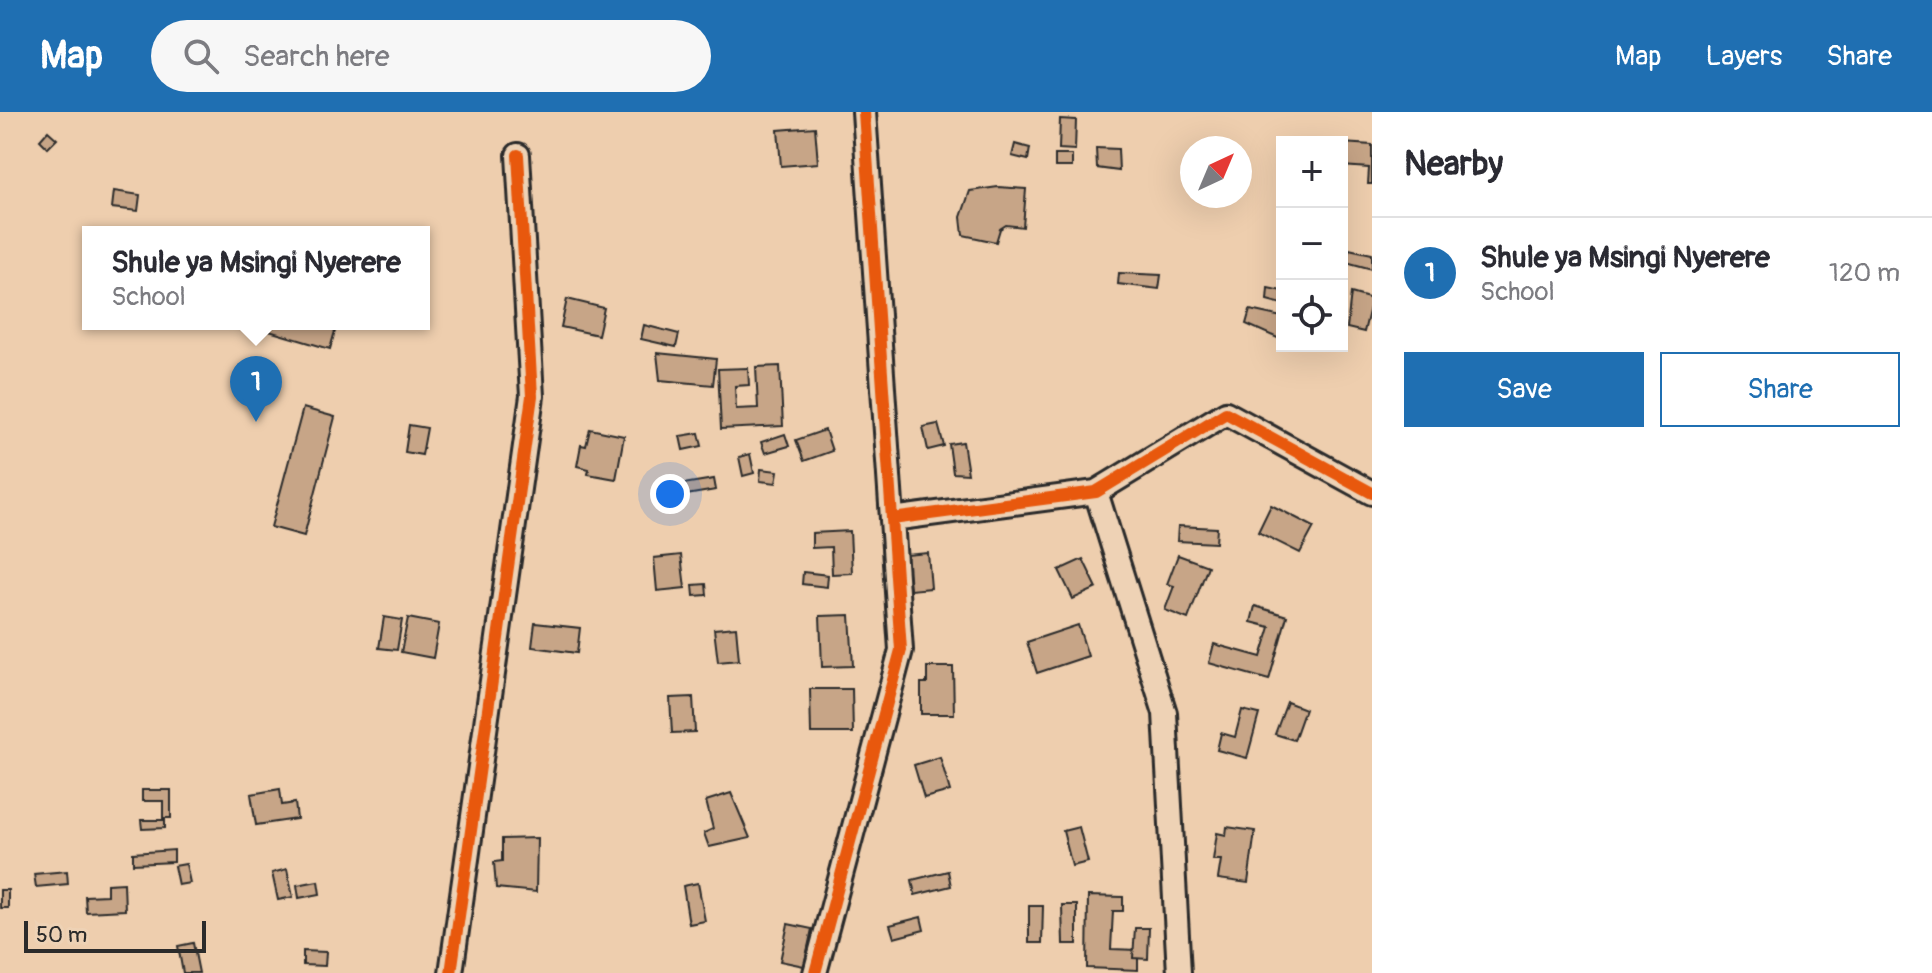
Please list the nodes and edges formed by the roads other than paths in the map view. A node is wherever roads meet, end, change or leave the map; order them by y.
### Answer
1 (864, 112) edge
2 (518, 155) dead end
3 (1096, 492) junction
4 (1372, 493) edge
5 (892, 519) junction
6 (451, 973) edge
7 (815, 973) edge
8 (1179, 973) edge

1 - 5 street
2 - 6 street
3 - 4 street
3 - 5 street
3 - 8 street
5 - 7 street

